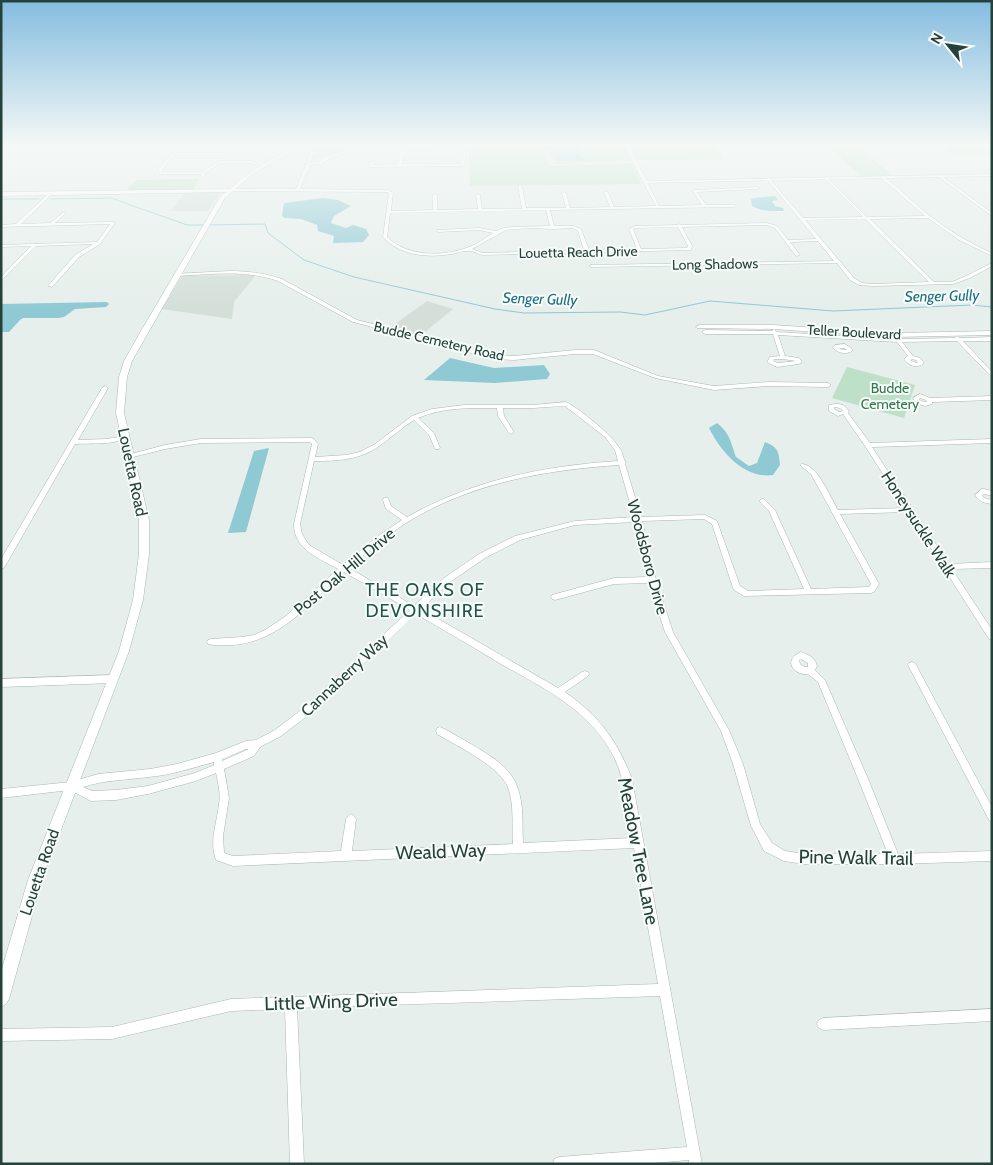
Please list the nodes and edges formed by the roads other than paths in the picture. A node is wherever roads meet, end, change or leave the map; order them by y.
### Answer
1 (45, 198) edge
2 (223, 198) edge
3 (390, 198) edge
4 (435, 198) edge
5 (479, 198) edge
6 (522, 198) edge
7 (565, 198) edge
8 (608, 198) edge
9 (654, 198) edge
10 (698, 198) edge
11 (785, 198) edge
12 (846, 198) edge
13 (908, 198) edge
14 (970, 198) edge
15 (704, 206) junction
16 (735, 206) dead end
17 (658, 207) junction
18 (568, 208) junction
19 (612, 208) junction
20 (524, 209) junction
21 (548, 209) junction
22 (435, 210) junction
23 (480, 210) junction
24 (388, 212) junction
25 (64, 213) dead end
26 (992, 215) edge
27 (930, 217) junction
28 (866, 218) junction
29 (802, 219) junction
30 (52, 224) junction
31 (18, 225) junction
32 (1, 226) edge
33 (679, 226) junction
34 (552, 228) junction
35 (438, 231) dead end
36 (498, 233) junction
37 (820, 240) junction
38 (787, 241) junction
39 (98, 244) junction
40 (35, 245) junction
41 (1, 246) edge
42 (468, 249) junction
43 (664, 250) junction
44 (640, 251) junction
45 (587, 252) junction
46 (798, 255) dead end
47 (992, 255) edge
48 (838, 262) junction
49 (670, 263) dead end
50 (992, 264) edge
51 (591, 266) dead end
52 (176, 275) junction
53 (1, 280) edge
54 (933, 284) junction
55 (50, 286) dead end
56 (699, 327) dead end
57 (718, 329) junction
58 (774, 330) junction
59 (705, 332) dead end
60 (992, 333) edge
61 (953, 334) junction
62 (838, 335) junction
63 (894, 335) junction
64 (992, 339) edge
65 (959, 340) junction
66 (898, 341) junction
67 (841, 345) dead end
68 (783, 357) dead end
69 (911, 357) dead end
70 (992, 374) edge
71 (828, 384) dead end
72 (105, 388) dead end
73 (992, 398) edge
74 (929, 400) dead end
75 (500, 407) junction
76 (845, 413) dead end
77 (414, 417) junction
78 (511, 432) dead end
79 (124, 438) junction
80 (992, 441) edge
81 (75, 442) junction
82 (868, 445) junction
83 (437, 448) dead end
84 (129, 456) junction
85 (311, 459) junction
86 (623, 463) junction
87 (804, 465) dead end
88 (992, 494) edge
89 (386, 500) dead end
90 (762, 501) dead end
91 (992, 502) edge
92 (910, 510) junction
93 (838, 512) junction
94 (638, 518) junction
95 (407, 520) junction
96 (992, 565) edge
97 (1, 566) edge
98 (947, 567) junction
99 (344, 569) junction
100 (652, 580) junction
101 (809, 592) junction
102 (555, 597) dead end
103 (414, 609) junction
104 (992, 636) edge
105 (211, 642) dead end
106 (912, 665) dead end
107 (810, 670) dead end
108 (585, 674) dead end
109 (113, 679) junction
110 (1, 683) edge
111 (558, 692) junction
112 (440, 731) dead end
113 (258, 744) junction
114 (217, 757) junction
115 (220, 768) junction
116 (742, 777) joint
117 (71, 786) junction
118 (1, 794) edge
119 (992, 817) edge
120 (350, 819) dead end
121 (638, 843) junction
122 (518, 848) junction
123 (346, 855) junction
124 (992, 856) edge
125 (895, 859) junction
126 (664, 990) junction
127 (1, 999) edge
128 (291, 1003) junction
129 (992, 1015) edge
130 (823, 1024) dead end
131 (1, 1035) edge
132 (695, 1158) edge
133 (662, 1160) edge
134 (297, 1164) edge
135 (559, 1164) edge

1 - 31 street
2 - 52 main road, Louetta Road
3 - 24 street
4 - 22 street
5 - 23 street
6 - 20 street
7 - 18 street
8 - 19 street
9 - 17 street
10 - 15 street
11 - 29 street
12 - 28 street
13 - 27 street
14 - 26 street
15 - 16 street
15 - 17 street
17 - 19 street
18 - 19 street
18 - 21 street
20 - 21 street
20 - 23 street
21 - 34 street
22 - 23 street
22 - 24 street
24 - 42 street
25 - 30 street
27 - 28 street
27 - 47 street
28 - 29 street
28 - 54 street
29 - 37 street
30 - 31 street
30 - 39 street
31 - 32 street
33 - 38 street
33 - 43 street, Louetta Reach Drive
33 - 44 street
34 - 36 street
34 - 45 street
35 - 36 street
36 - 42 street
37 - 38 street
37 - 48 street
38 - 46 street
39 - 40 street
39 - 55 street
40 - 41 street
40 - 53 street
42 - 45 street, Louetta Reach Drive
43 - 44 street, Louetta Reach Drive
43 - 49 street
44 - 45 street, Louetta Reach Drive
48 - 51 street, Long Shadows
48 - 54 street
50 - 54 street
52 - 71 street, Budde Cemetery Road
52 - 79 main road, Louetta Road
56 - 57 street, Teller Boulevard
57 - 58 street, Teller Boulevard
57 - 59 street, Teller Boulevard
58 - 62 street, Teller Boulevard
58 - 68 street
60 - 61 street, Teller Boulevard
61 - 63 street, Teller Boulevard
61 - 65 street
62 - 63 street, Teller Boulevard
62 - 66 street, Teller Boulevard
62 - 67 street
63 - 66 street
64 - 65 street, Teller Boulevard
65 - 66 street, Teller Boulevard
65 - 70 street
66 - 69 street
72 - 81 street
73 - 74 street
75 - 77 street
75 - 78 street
75 - 86 street, Woodsboro Drive
76 - 82 street, Honeysuckle Walk
77 - 83 street
77 - 85 street
79 - 81 street
79 - 84 main road, Louetta Road
80 - 82 street
81 - 97 street
82 - 92 street, Honeysuckle Walk
84 - 85 street, Meadow Tree Lane
84 - 109 main road, Louetta Road
85 - 99 street, Meadow Tree Lane
86 - 94 street, Woodsboro Drive
86 - 95 street, Post Oak Hill Drive
87 - 93 street
88 - 91 street
89 - 95 street
90 - 101 street
92 - 93 street
92 - 98 street, Honeysuckle Walk
93 - 101 street
94 - 100 street, Woodsboro Drive
94 - 101 street, Cannaberry Way
94 - 103 street, Cannaberry Way
95 - 99 street, Post Oak Hill Drive
96 - 98 street
98 - 104 street, Honeysuckle Walk
99 - 103 street, Meadow Tree Lane
99 - 105 street, Post Oak Hill Drive
100 - 102 street
100 - 116 street, Woodsboro Drive
103 - 111 street, Meadow Tree Lane
103 - 113 street, Cannaberry Way
106 - 119 street
107 - 125 street
108 - 111 street
109 - 110 street
109 - 117 main road, Louetta Road
111 - 121 street, Meadow Tree Lane
112 - 122 street
113 - 114 street, Cannaberry Way
113 - 115 street, Cannaberry Way
114 - 115 street
114 - 117 street, Cannaberry Way
115 - 117 street, Cannaberry Way
115 - 123 street, Weald Way
116 - 125 street, Pine Walk Trail
117 - 118 street, Cannaberry Way
117 - 127 main road, Louetta Road
120 - 123 street
121 - 122 street, Weald Way
121 - 126 street, Meadow Tree Lane
122 - 123 street, Weald Way
124 - 125 street, Pine Walk Trail
126 - 128 street, Little Wing Drive
126 - 132 street, Meadow Tree Lane
128 - 131 street, Little Wing Drive
128 - 134 street
129 - 130 street
132 - 133 street
133 - 135 street

